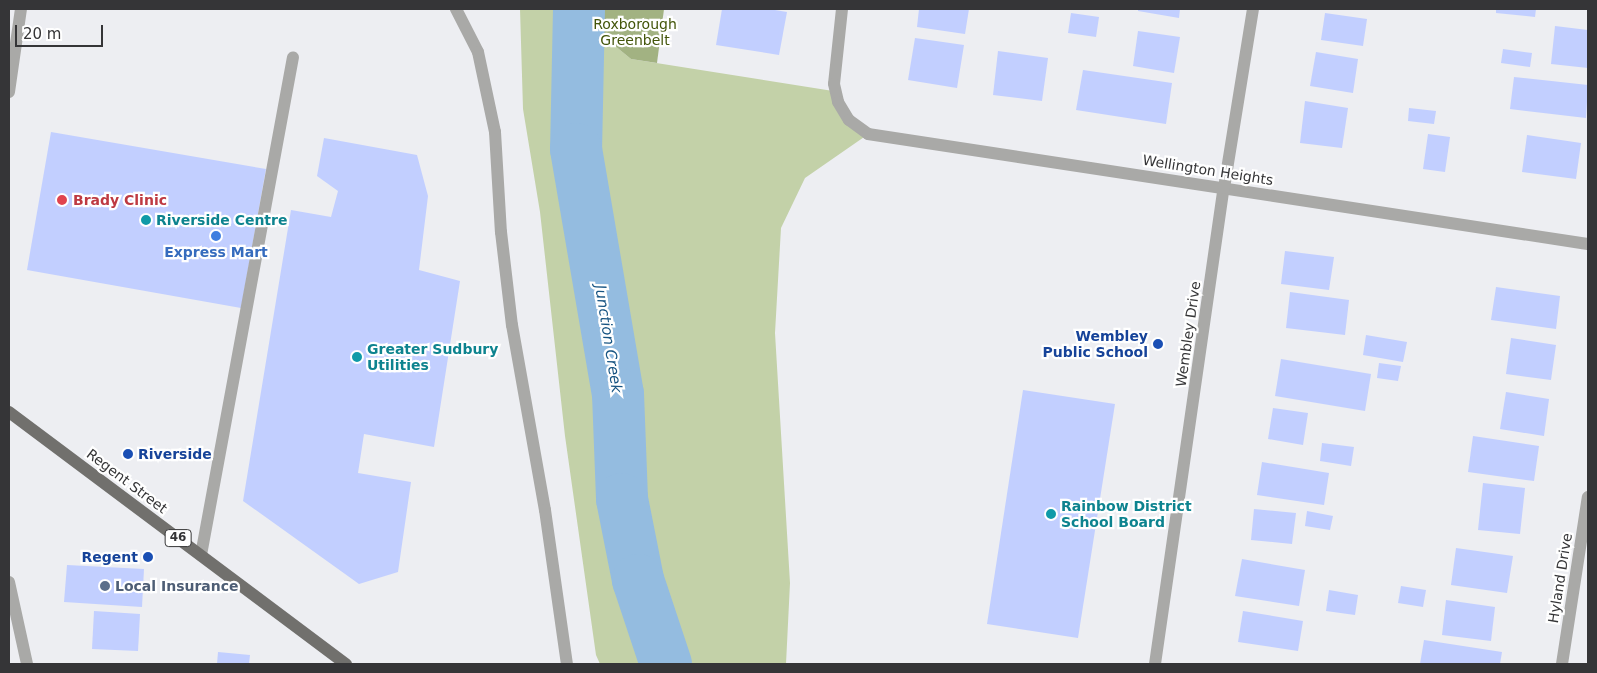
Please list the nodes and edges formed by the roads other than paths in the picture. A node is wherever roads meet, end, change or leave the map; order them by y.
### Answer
1 (21, 9) edge
2 (456, 9) edge
3 (842, 9) edge
4 (1253, 9) edge
5 (293, 57) dead end
6 (9, 92) edge
7 (1224, 188) junction
8 (1588, 244) edge
9 (9, 412) edge
10 (1588, 497) edge
11 (201, 555) junction
12 (9, 582) edge
13 (27, 664) edge
14 (346, 664) edge
15 (567, 664) edge
16 (1155, 664) edge
17 (1562, 664) edge

1 - 6 street
2 - 15 street
3 - 7 street, Wellington Heights
4 - 7 street, Wembley Drive
5 - 11 street
7 - 8 street, Wellington Heights
7 - 16 street, Wembley Drive
9 - 11 main road, Regent Street / 46
10 - 17 street, Hyland Drive
11 - 14 main road, Regent Street / 46
12 - 13 street

